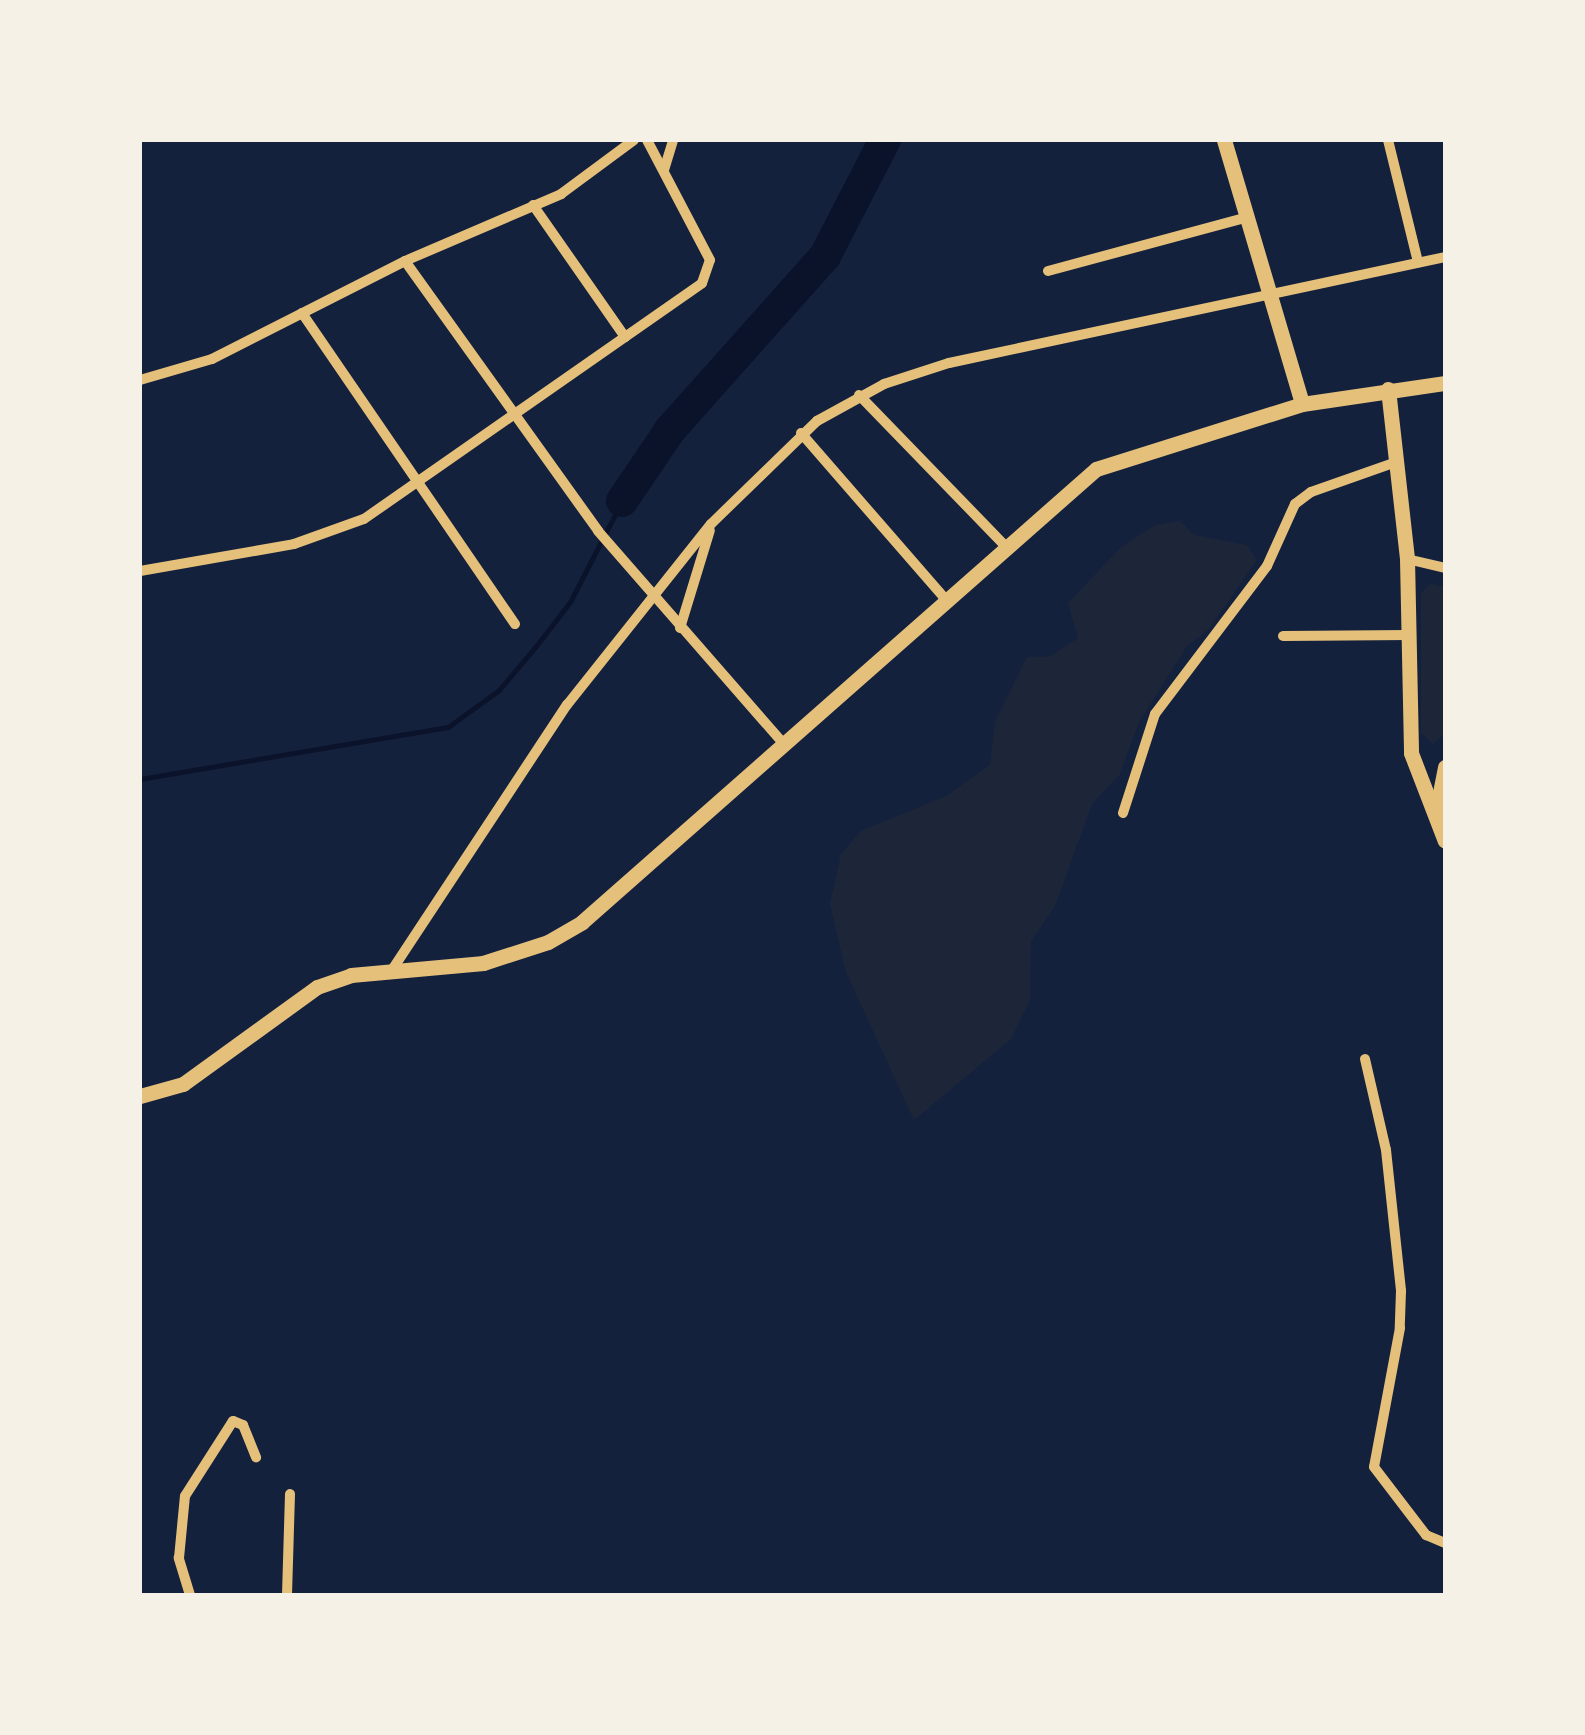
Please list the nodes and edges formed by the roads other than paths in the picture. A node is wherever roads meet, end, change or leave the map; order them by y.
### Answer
1 (634, 140) edge
2 (647, 140) edge
3 (674, 140) edge
4 (1224, 140) edge
5 (1388, 140) edge
6 (664, 170) junction
7 (533, 205) junction
8 (1244, 218) junction
9 (1445, 256) edge
10 (405, 262) junction
11 (1418, 262) junction
12 (1048, 271) dead end
13 (1270, 298) junction
14 (302, 314) junction
15 (625, 337) junction
16 (141, 379) edge
17 (1445, 382) edge
18 (1388, 390) junction
19 (859, 395) junction
20 (1302, 404) junction
21 (512, 415) junction
22 (801, 433) junction
23 (1396, 462) junction
24 (417, 484) junction
25 (712, 524) junction
26 (1008, 549) junction
27 (1408, 559) junction
28 (1445, 568) edge
29 (140, 571) edge
30 (654, 595) junction
31 (950, 604) junction
32 (515, 624) dead end
33 (680, 628) junction
34 (1409, 635) junction
35 (1283, 636) dead end
36 (784, 745) junction
37 (1445, 766) edge
38 (1414, 773) junction
39 (1436, 812) junction
40 (1124, 813) dead end
41 (1445, 842) edge
42 (392, 970) junction
43 (1364, 1059) dead end
44 (140, 1096) edge
45 (256, 1457) dead end
46 (290, 1494) dead end
47 (1445, 1543) edge
48 (190, 1595) edge
49 (288, 1595) edge

1 - 7 street
2 - 6 street
3 - 6 street
4 - 8 main road
5 - 11 street
6 - 15 street
7 - 10 street
7 - 15 street
8 - 12 street
8 - 13 main road
9 - 11 street
10 - 14 street
10 - 21 street
11 - 13 street
13 - 19 street
13 - 20 main road
14 - 16 street
14 - 24 street
15 - 21 street
17 - 18 main road
18 - 20 main road
18 - 23 main road
19 - 22 street
19 - 26 street
20 - 26 main road
21 - 24 street
21 - 30 street
22 - 25 street
22 - 31 street
23 - 27 main road
23 - 40 street
24 - 29 street
24 - 32 street
25 - 30 street
25 - 33 street
26 - 31 main road
27 - 28 street
27 - 34 main road
30 - 33 street
30 - 42 street
31 - 36 main road
33 - 36 street
34 - 35 street
34 - 38 main road
36 - 42 main road
37 - 38 main road
37 - 39 main road
38 - 39 main road
39 - 41 main road
42 - 44 main road
43 - 47 street
45 - 48 street
46 - 49 street

